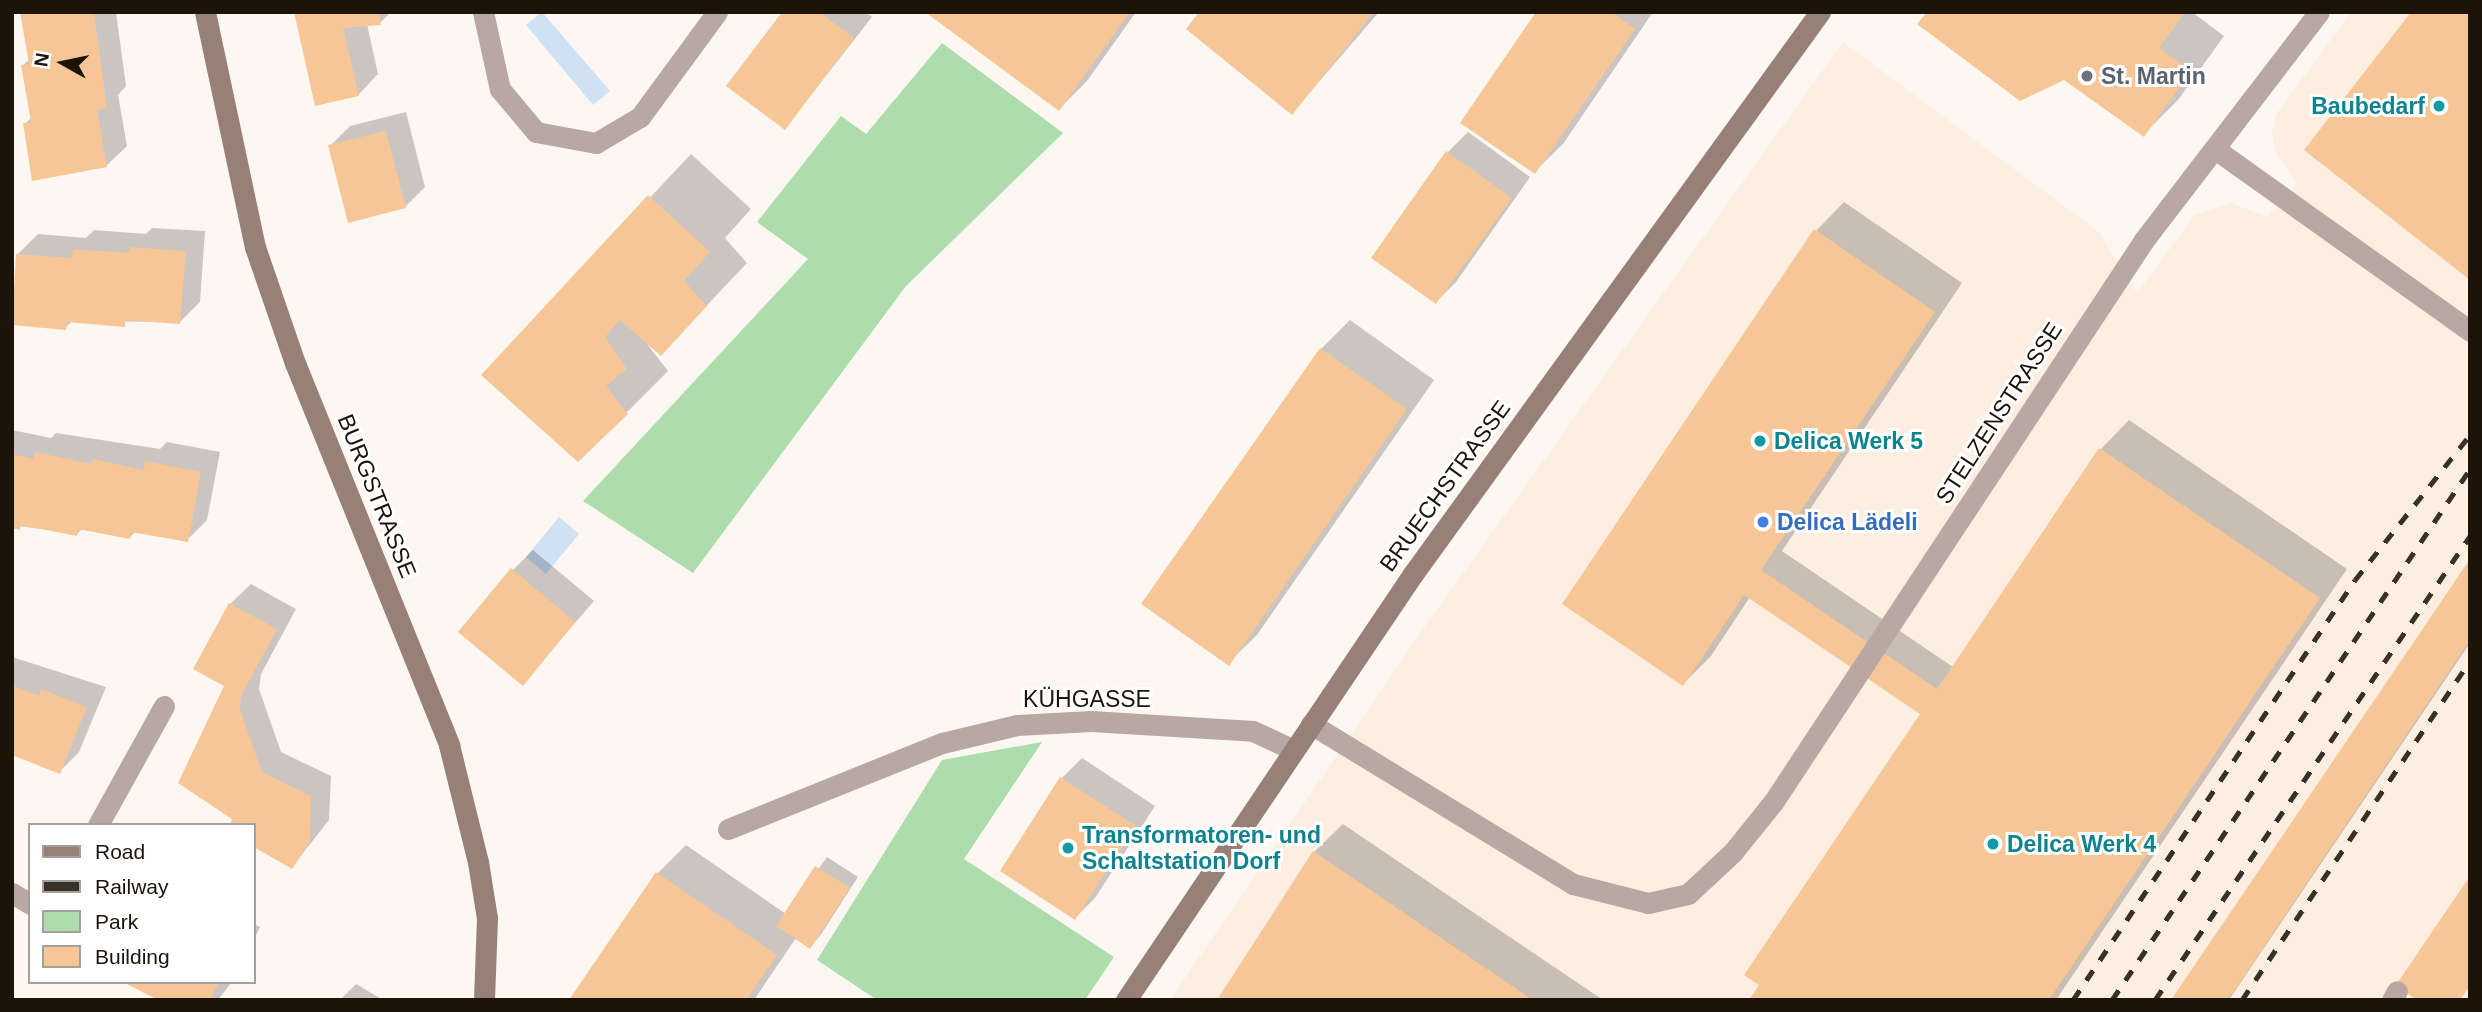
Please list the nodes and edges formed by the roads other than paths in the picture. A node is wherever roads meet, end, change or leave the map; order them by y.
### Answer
1 (205, 12) edge
2 (483, 12) edge
3 (717, 12) edge
4 (1820, 12) edge
5 (2319, 12) edge
6 (2214, 149) junction
7 (2470, 331) edge
8 (164, 706) dead end
9 (1311, 724) junction
10 (1294, 750) junction
11 (99, 823) edge
12 (728, 829) dead end
13 (12, 893) edge
14 (28, 903) edge
15 (484, 1000) edge
16 (1126, 1000) edge

1 - 15 street, BURGSTRASSE
2 - 3 street
4 - 9 street, BRUECHSTRASSE
5 - 6 street, STELZENSTRASSE
6 - 7 street
6 - 9 street, STELZENSTRASSE
8 - 11 street
9 - 10 street, BRUECHSTRASSE
10 - 12 street, KÜHGASSE
10 - 16 street, BRUECHSTRASSE
13 - 14 street

